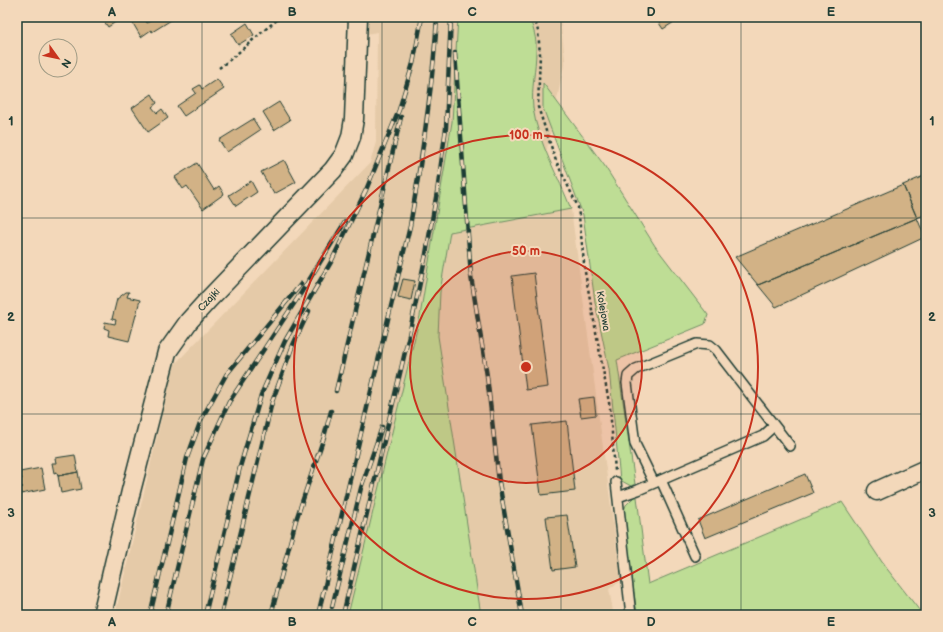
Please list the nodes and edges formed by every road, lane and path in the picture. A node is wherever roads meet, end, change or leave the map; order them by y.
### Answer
1 (281, 17) edge
2 (358, 17) edge
3 (534, 17) edge
4 (219, 68) dead end
5 (774, 426) junction
6 (790, 446) dead end
7 (926, 469) edge
8 (658, 481) junction
9 (616, 482) joint
10 (876, 491) dead end
11 (618, 497) junction
12 (695, 556) dead end
13 (102, 615) edge
14 (631, 615) edge

1 - 4 path
2 - 13 street, Czajki
3 - 9 path, Kolejowa
5 - 6 lane
5 - 8 lane
5 - 8 lane
7 - 10 street
8 - 11 lane
8 - 12 lane
9 - 11 lane
11 - 14 lane

